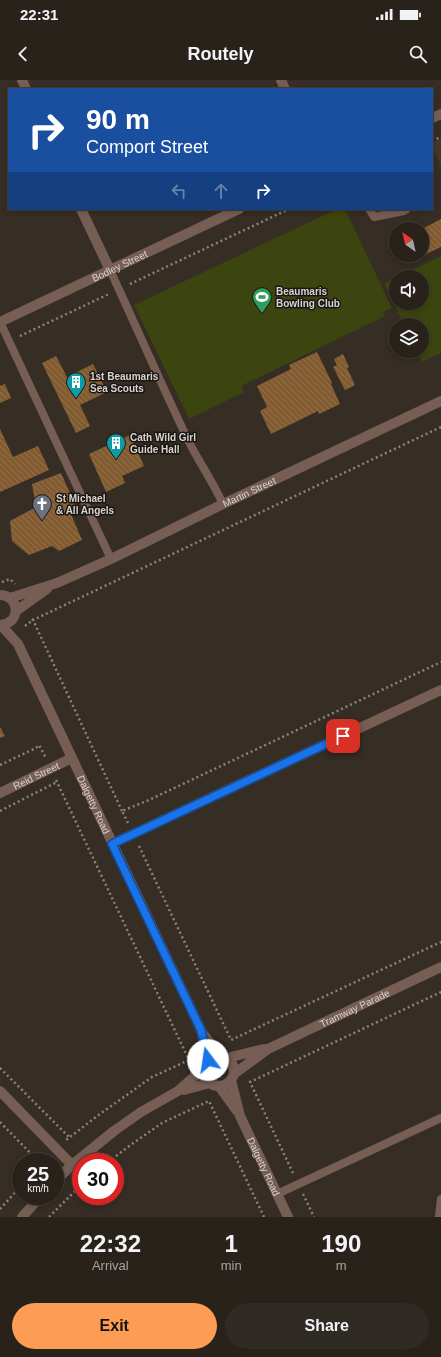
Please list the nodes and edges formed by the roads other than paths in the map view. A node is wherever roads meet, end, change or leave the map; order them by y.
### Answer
1 (81, 210) edge
2 (237, 210) edge
3 (370, 210) edge
4 (406, 210) edge
5 (110, 270) junction
6 (0, 322) edge
7 (441, 401) edge
8 (223, 504) junction
9 (111, 559) junction
10 (57, 583) junction
11 (3, 596) edge
12 (15, 615) junction
13 (0, 625) edge
14 (18, 644) junction
15 (441, 690) edge
16 (72, 758) junction
17 (0, 793) edge
18 (112, 844) junction
19 (441, 967) edge
20 (201, 1030) junction
21 (268, 1049) junction
22 (224, 1057) junction
23 (206, 1064) junction
24 (232, 1077) junction
25 (214, 1084) junction
26 (0, 1091) edge
27 (178, 1091) junction
28 (240, 1116) junction
29 (441, 1118) edge
30 (87, 1153) edge
31 (72, 1165) joint
32 (64, 1173) edge
33 (277, 1194) junction
34 (441, 1199) edge
35 (32, 1205) edge
36 (22, 1217) edge
37 (288, 1217) edge
38 (439, 1217) edge

1 - 5 street
2 - 5 street, Bodley Street
3 - 4 lane
5 - 6 street, Bodley Street
5 - 8 lane
6 - 9 lane
7 - 8 street, Martin Street
8 - 9 street, Martin Street
9 - 10 street, Martin Street
10 - 11 street, Martin Street
10 - 12 street, Martin Street
11 - 12 street, Dalgetty Road
12 - 13 street, Martin Street
12 - 14 street, Dalgetty Road
13 - 14 street, Dalgetty Road
14 - 16 street, Dalgetty Road
15 - 18 street
16 - 17 street, Reid Street
16 - 18 street, Dalgetty Road
18 - 20 street, Dalgetty Road
19 - 21 street, Tramway Parade
20 - 22 street, Dalgetty Road
20 - 23 street, Dalgetty Road
21 - 22 street, Tramway Parade
21 - 24 street, Tramway Parade
22 - 23 street
22 - 24 street
23 - 25 street
23 - 27 street
24 - 25 street
24 - 28 street, Dalgetty Road
25 - 27 street
25 - 28 street, Dalgetty Road
26 - 31 street
27 - 30 street
28 - 33 street, Dalgetty Road
29 - 33 lane
31 - 32 street
33 - 37 street, Dalgetty Road
34 - 38 lane
35 - 36 street

